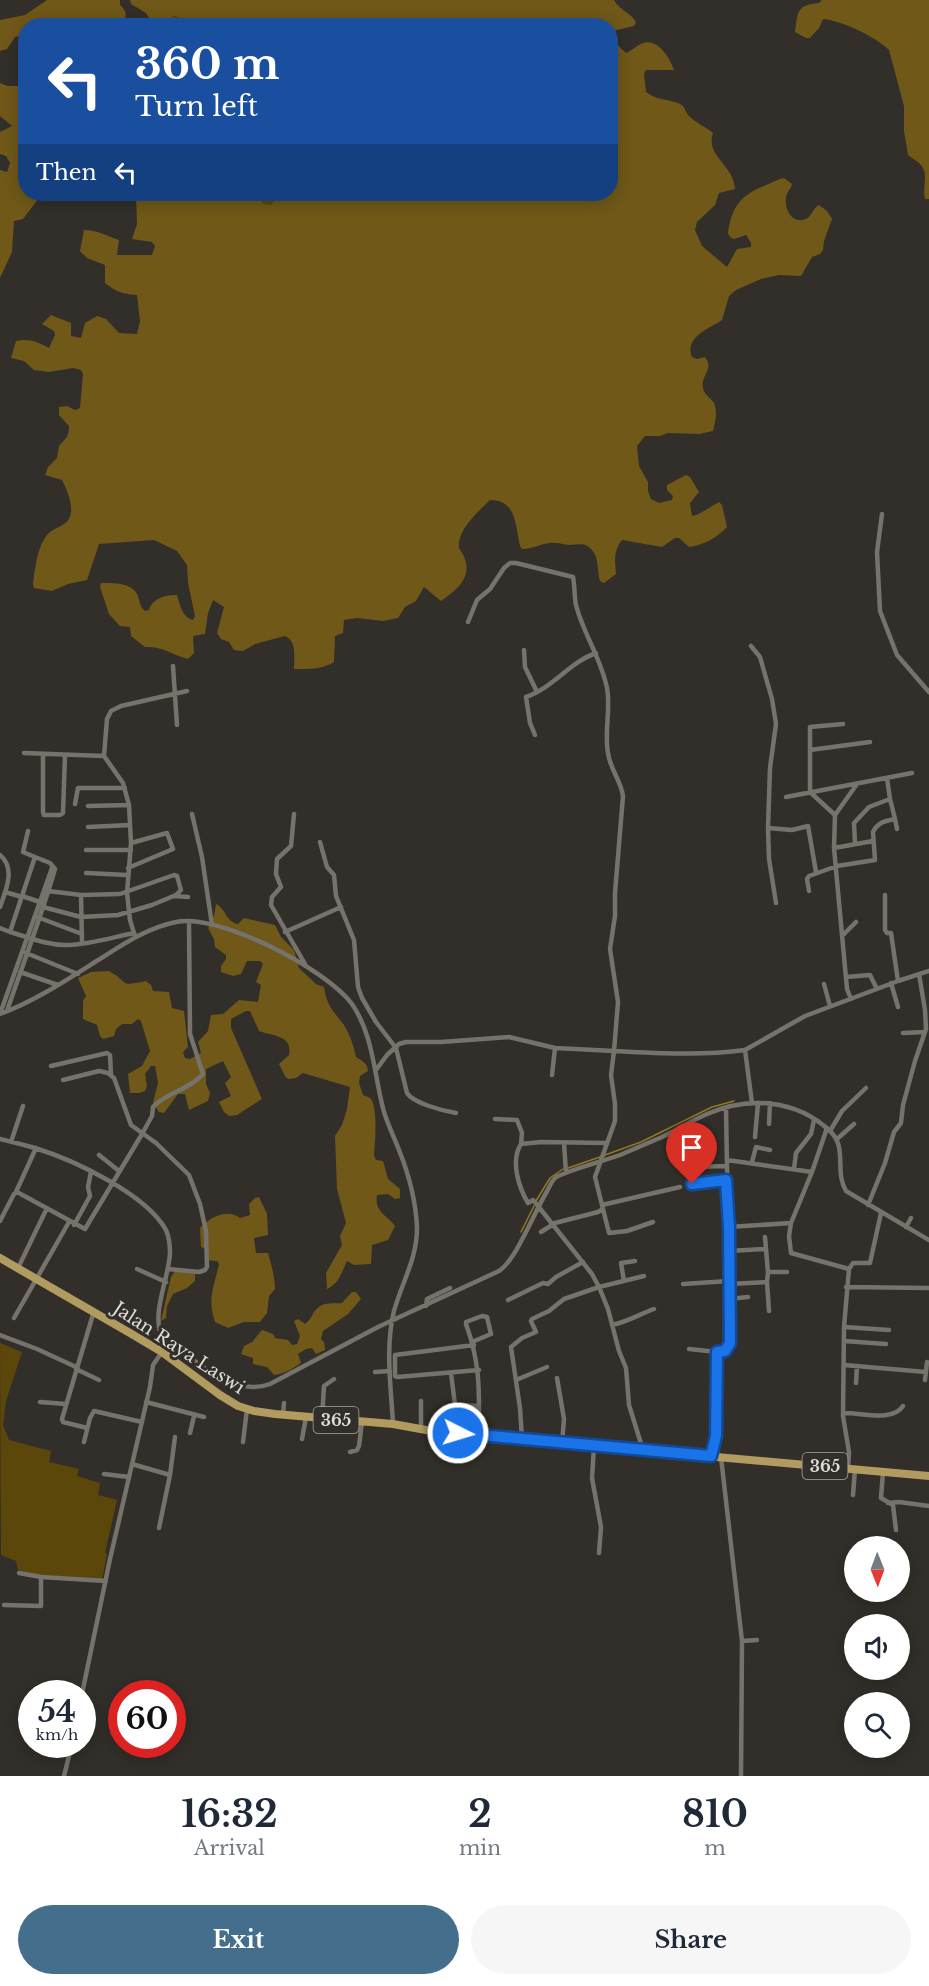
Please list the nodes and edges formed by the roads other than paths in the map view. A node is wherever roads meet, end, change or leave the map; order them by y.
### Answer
1 (882, 514) dead end
2 (468, 622) dead end
3 (752, 646) dead end
4 (524, 650) dead end
5 (596, 653) junction
6 (173, 666) dead end
7 (187, 691) dead end
8 (537, 692) junction
9 (929, 692) edge
10 (175, 693) junction
11 (843, 724) dead end
12 (177, 725) dead end
13 (535, 735) dead end
14 (870, 742) dead end
15 (810, 750) junction
16 (24, 753) dead end
17 (43, 754) junction
18 (65, 754) junction
19 (104, 756) junction
20 (912, 773) dead end
21 (887, 778) junction
22 (857, 784) junction
23 (125, 788) junction
24 (810, 792) junction
25 (786, 797) dead end
26 (890, 799) junction
27 (75, 804) dead end
28 (129, 805) junction
29 (88, 806) dead end
30 (192, 814) dead end
31 (294, 814) dead end
32 (834, 815) junction
33 (895, 819) junction
34 (130, 825) junction
35 (88, 827) dead end
36 (768, 828) junction
37 (897, 829) dead end
38 (28, 831) dead end
39 (873, 841) junction
40 (320, 842) dead end
41 (131, 843) junction
42 (855, 844) junction
43 (834, 848) junction
44 (86, 850) dead end
45 (131, 850) junction
46 (0, 855) edge
47 (35, 857) junction
48 (53, 865) junction
49 (837, 866) junction
50 (128, 868) junction
51 (816, 872) junction
52 (86, 873) dead end
53 (127, 875) junction
54 (48, 891) junction
55 (809, 891) dead end
56 (5, 892) junction
57 (127, 892) junction
58 (81, 895) junction
59 (174, 896) junction
60 (885, 896) dead end
61 (22, 897) junction
62 (188, 897) dead end
63 (776, 903) dead end
64 (41, 905) junction
65 (0, 907) edge
66 (340, 908) junction
67 (129, 913) junction
68 (37, 917) junction
69 (81, 917) junction
70 (189, 921) junction
71 (856, 922) dead end
72 (212, 925) junction
73 (0, 928) edge
74 (10, 932) junction
75 (285, 932) junction
76 (82, 934) junction
77 (135, 935) junction
78 (843, 935) junction
79 (29, 938) junction
80 (82, 943) junction
81 (26, 953) junction
82 (306, 966) junction
83 (929, 971) edge
84 (20, 972) junction
85 (78, 974) junction
86 (919, 974) junction
87 (846, 977) junction
88 (898, 981) junction
89 (891, 983) junction
90 (824, 984) dead end
91 (58, 985) junction
92 (877, 989) junction
93 (851, 999) junction
94 (830, 1006) junction
95 (898, 1006) dead end
96 (6, 1012) junction
97 (0, 1014) edge
98 (926, 1030) edge
99 (903, 1033) dead end
100 (396, 1048) junction
101 (555, 1048) junction
102 (745, 1050) junction
103 (614, 1051) junction
104 (51, 1066) dead end
105 (376, 1070) junction
106 (111, 1074) junction
107 (552, 1075) dead end
108 (63, 1080) dead end
109 (866, 1088) dead end
110 (753, 1101) junction
111 (770, 1103) junction
112 (23, 1106) dead end
113 (726, 1108) junction
114 (456, 1113) dead end
115 (495, 1119) dead end
116 (814, 1120) junction
117 (769, 1124) dead end
118 (854, 1124) dead end
119 (830, 1129) junction
120 (142, 1134) junction
121 (755, 1137) dead end
122 (0, 1138) edge
123 (837, 1140) junction
124 (11, 1142) junction
125 (564, 1143) junction
126 (607, 1143) junction
127 (521, 1144) junction
128 (36, 1148) junction
129 (770, 1150) dead end
130 (99, 1155) dead end
131 (752, 1162) junction
132 (599, 1163) junction
133 (727, 1163) junction
134 (692, 1167) dead end
135 (794, 1168) junction
136 (565, 1170) junction
137 (119, 1171) junction
138 (91, 1172) junction
139 (812, 1172) junction
140 (726, 1180) junction
141 (111, 1183) junction
142 (692, 1184) dead end
143 (680, 1187) dead end
144 (15, 1192) junction
145 (869, 1203) junction
146 (538, 1206) junction
147 (603, 1207) junction
148 (47, 1208) junction
149 (881, 1213) junction
150 (0, 1221) edge
151 (653, 1222) dead end
152 (71, 1223) junction
153 (791, 1223) junction
154 (551, 1224) junction
155 (729, 1227) junction
156 (542, 1232) dead end
157 (765, 1237) dead end
158 (929, 1239) edge
159 (766, 1249) junction
160 (729, 1251) junction
161 (0, 1258) edge
162 (635, 1261) dead end
163 (583, 1262) junction
164 (18, 1268) junction
165 (137, 1269) dead end
166 (168, 1269) junction
167 (849, 1269) junction
168 (787, 1272) dead end
169 (768, 1273) junction
170 (644, 1276) dead end
171 (35, 1278) junction
172 (624, 1281) junction
173 (165, 1282) junction
174 (729, 1282) junction
175 (767, 1282) junction
176 (683, 1284) dead end
177 (599, 1287) junction
178 (846, 1287) junction
179 (450, 1288) dead end
180 (929, 1288) edge
181 (435, 1295) junction
182 (748, 1297) dead end
183 (729, 1299) junction
184 (508, 1300) dead end
185 (433, 1302) junction
186 (426, 1306) junction
187 (654, 1309) dead end
188 (94, 1311) junction
189 (770, 1311) dead end
190 (14, 1318) dead end
191 (393, 1321) junction
192 (612, 1325) junction
193 (844, 1327) junction
194 (889, 1330) dead end
195 (161, 1334) junction
196 (0, 1335) edge
197 (844, 1341) junction
198 (473, 1343) junction
199 (886, 1344) dead end
200 (153, 1347) junction
201 (688, 1349) dead end
202 (162, 1352) junction
203 (717, 1352) junction
204 (927, 1362) dead end
205 (844, 1365) junction
206 (857, 1366) junction
207 (547, 1367) dead end
208 (76, 1368) junction
209 (479, 1370) junction
210 (390, 1371) junction
211 (375, 1372) dead end
212 (926, 1372) junction
213 (451, 1373) junction
214 (557, 1378) dead end
215 (334, 1379) dead end
216 (99, 1380) dead end
217 (516, 1380) junction
218 (925, 1380) dead end
219 (856, 1383) dead end
220 (421, 1401) dead end
221 (40, 1402) dead end
222 (146, 1402) junction
223 (284, 1403) dead end
224 (66, 1404) junction
225 (480, 1406) junction
226 (903, 1407) dead end
227 (247, 1409) junction
228 (843, 1413) junction
229 (283, 1415) junction
230 (194, 1416) junction
231 (204, 1417) dead end
232 (306, 1417) junction
233 (322, 1418) junction
234 (142, 1422) junction
235 (362, 1422) junction
236 (393, 1424) junction
237 (87, 1428) junction
238 (421, 1429) junction
239 (190, 1433) dead end
240 (479, 1435) junction
241 (175, 1437) dead end
242 (302, 1439) dead end
243 (522, 1440) junction
244 (243, 1442) dead end
245 (84, 1443) dead end
246 (562, 1443) junction
247 (594, 1446) junction
248 (644, 1450) junction
249 (350, 1452) dead end
250 (717, 1457) junction
251 (132, 1464) junction
252 (851, 1469) junction
253 (883, 1472) junction
254 (104, 1474) dead end
255 (170, 1475) junction
256 (929, 1476) edge
257 (129, 1477) junction
258 (853, 1495) dead end
259 (888, 1503) junction
260 (929, 1506) edge
261 (159, 1528) dead end
262 (896, 1530) dead end
263 (599, 1553) dead end
264 (19, 1573) dead end
265 (42, 1577) junction
266 (106, 1581) junction
267 (4, 1605) dead end
268 (41, 1606) junction
269 (41, 1614) dead end
270 (757, 1640) dead end
271 (742, 1641) junction
272 (85, 1680) edge
273 (68, 1758) edge
274 (64, 1776) edge
275 (741, 1776) edge

1 - 9 street
2 - 5 street
3 - 36 street
4 - 8 street
5 - 8 street
5 - 103 street
6 - 10 street
7 - 10 street
8 - 13 street
10 - 12 street
10 - 19 street
11 - 15 street
14 - 15 street
15 - 24 street
16 - 17 street
17 - 18 street
17 - 18 street
18 - 19 street
19 - 23 street
20 - 21 street
21 - 22 street
21 - 26 street
22 - 24 street
22 - 32 street
23 - 27 street
23 - 28 street
24 - 25 street
24 - 32 street
26 - 33 street
26 - 42 street
28 - 29 street
28 - 34 street
30 - 72 street
31 - 75 street
32 - 43 street
33 - 37 street
33 - 39 street
34 - 35 street
34 - 41 street
36 - 51 street
36 - 63 street
38 - 47 street
39 - 42 street
39 - 49 street
40 - 66 street
41 - 45 street
41 - 50 street
42 - 43 street
43 - 49 street
44 - 45 street
45 - 50 street
46 - 56 street
47 - 48 street
47 - 61 street
48 - 54 street
48 - 64 street
49 - 51 street
49 - 78 street
50 - 53 street
51 - 55 street
52 - 53 street
53 - 57 street
54 - 58 street
54 - 64 street
56 - 61 street
56 - 65 street
57 - 58 street
57 - 59 street
57 - 67 street
58 - 69 street
59 - 62 street
59 - 67 street
60 - 88 street
61 - 64 street
61 - 74 street
64 - 68 street
64 - 69 street
66 - 75 street
66 - 100 street
67 - 69 street
67 - 77 street
68 - 76 street
68 - 79 street
69 - 76 street
70 - 72 street
70 - 77 street
70 - 120 street
71 - 78 street
72 - 82 street
73 - 74 street
74 - 79 street
75 - 82 street
76 - 80 street
77 - 80 street
77 - 85 street
78 - 87 street
79 - 80 street
79 - 81 street
79 - 97 street
81 - 84 street
81 - 85 street
82 - 105 street
83 - 86 street
84 - 91 street
84 - 96 street
85 - 91 street
86 - 88 street
86 - 98 street
87 - 92 street
87 - 93 street
88 - 89 street
89 - 92 street
89 - 95 street
90 - 94 street
91 - 96 street
92 - 93 street
93 - 94 street
94 - 102 street
96 - 97 street
98 - 99 street
98 - 145 street
100 - 101 street
100 - 105 street
100 - 114 street
101 - 103 street
101 - 107 street
102 - 103 street
102 - 110 street
103 - 126 street
104 - 106 street
105 - 191 street
106 - 108 street
106 - 120 street
109 - 119 street
110 - 111 street
110 - 113 street
110 - 121 street
111 - 116 street
111 - 117 street
112 - 124 street
113 - 132 street
113 - 133 street
115 - 127 street
116 - 119 street
116 - 135 street
118 - 123 street
119 - 123 street
119 - 139 street
120 - 137 street
120 - 166 street
122 - 124 street
123 - 145 street
124 - 128 street
125 - 126 street
125 - 127 street
125 - 136 street
126 - 132 street
127 - 146 street
128 - 138 street
128 - 144 street
129 - 131 street
130 - 137 street
131 - 133 street
131 - 135 street
132 - 136 street
132 - 147 street
133 - 134 street
133 - 140 street
135 - 139 street
136 - 146 street
137 - 141 street
138 - 141 street
138 - 152 street
139 - 153 street
140 - 142 street
140 - 155 street
141 - 152 street
141 - 166 street
143 - 147 street
144 - 148 street
144 - 150 street
145 - 149 street
146 - 154 street
146 - 185 street
147 - 151 street
147 - 154 street
148 - 152 street
148 - 164 street
149 - 158 street
149 - 167 street
152 - 171 street
153 - 155 street
153 - 167 street
154 - 156 street
154 - 163 street
155 - 160 street
157 - 159 street
159 - 160 street
159 - 169 street
160 - 174 street
161 - 164 main road, Jalan Raya Laswi / 365
162 - 172 street
163 - 177 street
163 - 184 street
164 - 171 main road, Jalan Raya Laswi / 365
165 - 173 street
166 - 173 street
167 - 178 street
168 - 169 street
169 - 175 street
170 - 172 street
171 - 188 main road, Jalan Raya Laswi / 365
171 - 190 street
172 - 177 street
173 - 195 street
174 - 175 street
174 - 176 street
174 - 183 street
175 - 189 street
177 - 192 street
177 - 217 street
178 - 180 street
178 - 193 street
179 - 181 street
181 - 185 street
181 - 186 street
182 - 183 street
183 - 203 street
185 - 186 street
186 - 191 street
187 - 192 street
188 - 200 main road, Jalan Raya Laswi / 365
188 - 208 street
191 - 195 street
191 - 210 street
192 - 248 street
193 - 194 street
193 - 197 street
195 - 200 street
196 - 208 street
197 - 199 street
197 - 205 street
198 - 198 street
198 - 209 street
198 - 213 street
200 - 202 main road, Jalan Raya Laswi / 365
201 - 203 street
202 - 222 street
202 - 227 main road, Jalan Raya Laswi / 365
203 - 250 street
204 - 212 street
205 - 206 street
205 - 228 street
206 - 212 street
206 - 219 street
207 - 217 street
208 - 216 street
208 - 224 street
209 - 213 street
209 - 225 street
210 - 211 street
210 - 236 street
212 - 218 street
213 - 225 street
214 - 246 street
215 - 233 street
217 - 243 street
220 - 238 street
221 - 224 street
222 - 230 street
222 - 234 street
223 - 229 street
224 - 237 street
225 - 240 street
226 - 228 street
227 - 229 main road, Jalan Raya Laswi / 365
227 - 244 street
228 - 252 street
229 - 232 main road, Jalan Raya Laswi / 365
230 - 231 street
230 - 239 street
232 - 233 main road, Jalan Raya Laswi / 365
232 - 242 street
233 - 235 main road, Jalan Raya Laswi / 365
234 - 237 street
234 - 251 street
235 - 236 main road, Jalan Raya Laswi / 365
235 - 249 street
236 - 238 main road, Jalan Raya Laswi / 365
237 - 245 street
238 - 240 main road, Jalan Raya Laswi / 365
240 - 243 main road, Jalan Raya Laswi / 365
241 - 255 street
243 - 246 main road, Jalan Raya Laswi / 365
246 - 247 main road, Jalan Raya Laswi / 365
247 - 248 main road, Jalan Raya Laswi / 365
247 - 263 street
248 - 250 main road, Jalan Raya Laswi / 365
250 - 252 main road, Jalan Raya Laswi / 365
250 - 271 street
251 - 255 street
251 - 257 street
252 - 253 main road, Jalan Raya Laswi / 365
252 - 258 street
253 - 256 main road, Jalan Raya Laswi / 365
253 - 259 street
254 - 257 street
255 - 261 street
257 - 266 street
259 - 260 street
259 - 262 street
264 - 265 street
265 - 266 street
265 - 268 street
266 - 272 street
267 - 268 street
268 - 269 street
270 - 271 street
271 - 275 street
273 - 274 street

